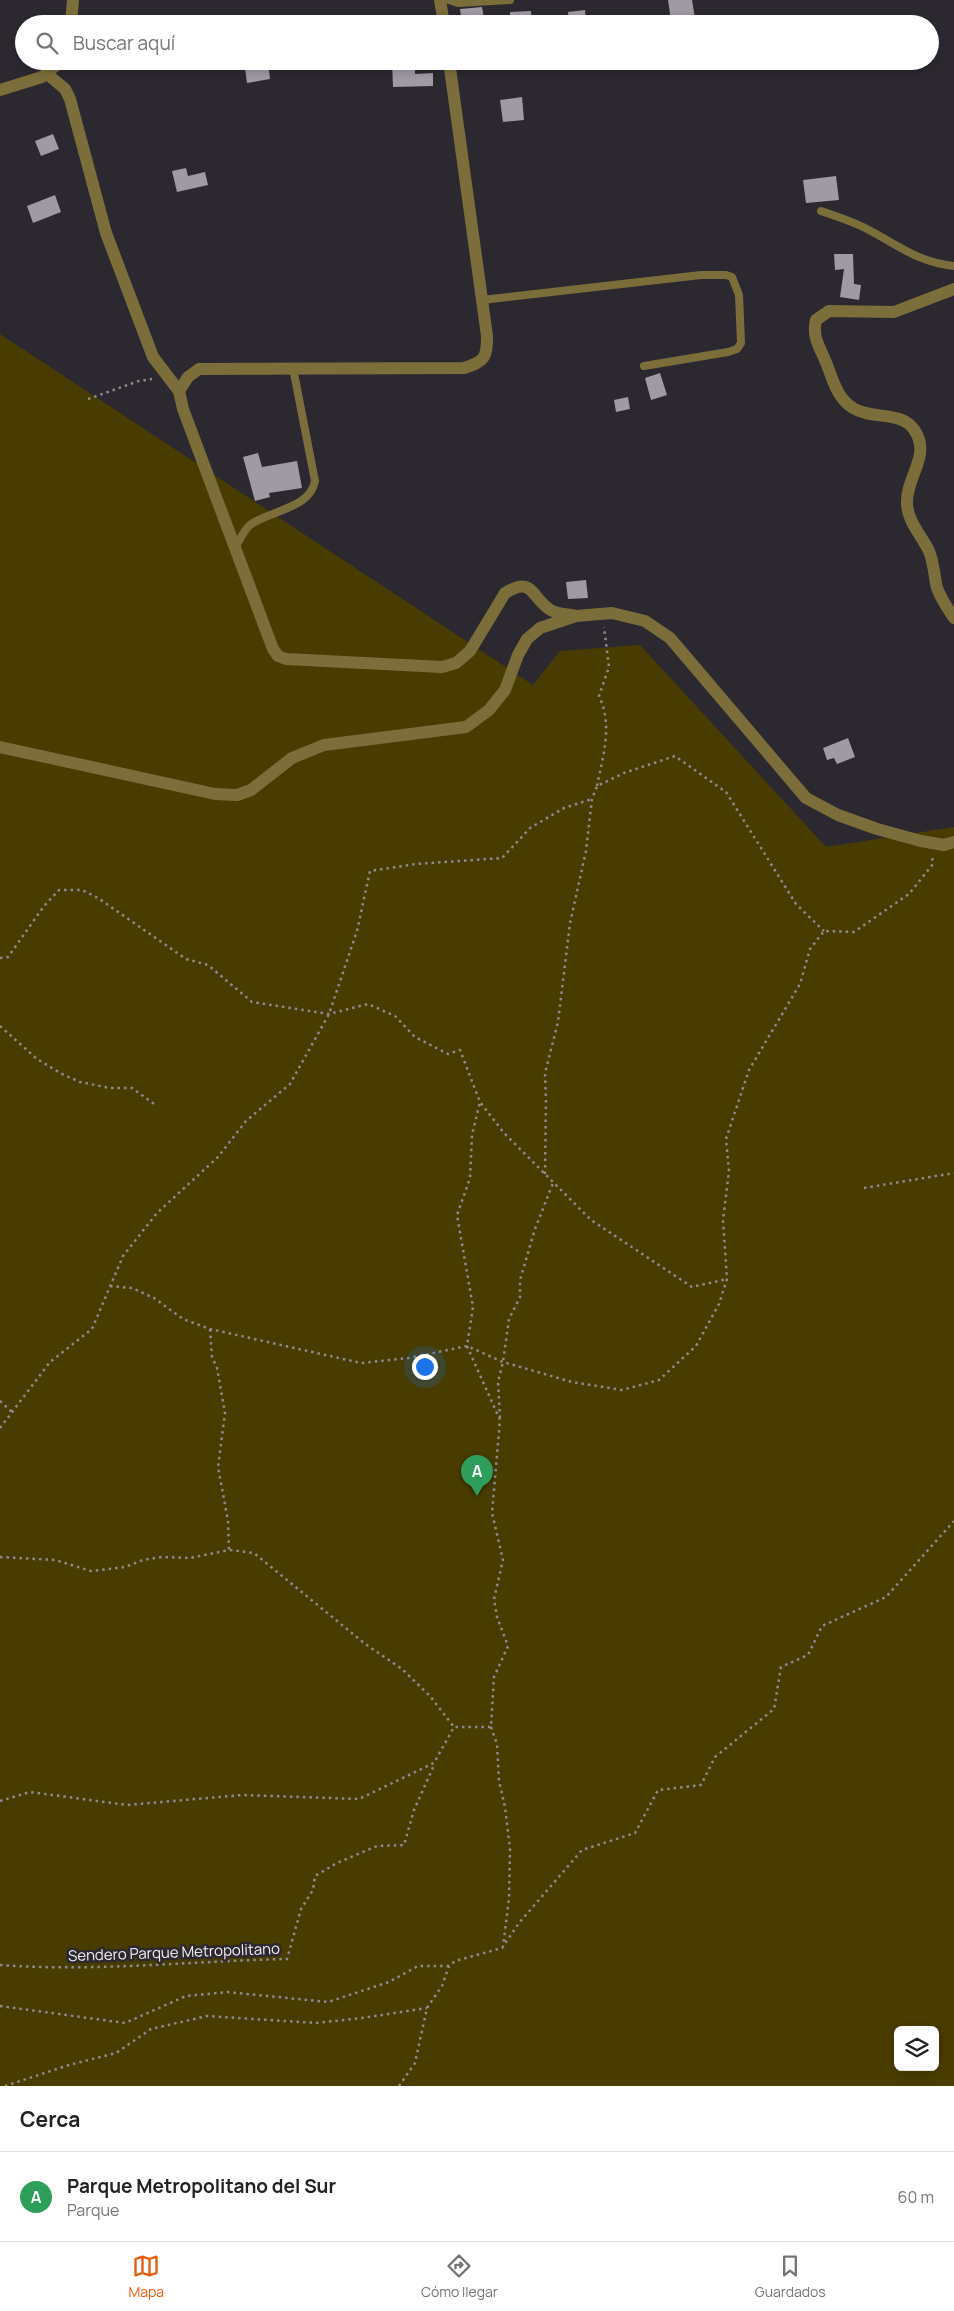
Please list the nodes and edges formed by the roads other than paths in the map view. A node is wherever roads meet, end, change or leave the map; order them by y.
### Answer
1 (73, 0) edge
2 (440, 0) edge
3 (449, 0) edge
4 (510, 0) edge
5 (72, 15) edge
6 (442, 15) edge
7 (50, 70) edge
8 (450, 70) edge
9 (46, 73) junction
10 (0, 90) edge
11 (821, 211) dead end
12 (954, 266) edge
13 (954, 290) edge
14 (482, 300) junction
15 (644, 366) dead end
16 (293, 368) junction
17 (179, 391) junction
18 (235, 548) junction
19 (576, 616) junction
20 (954, 618) edge
21 (0, 747) edge
22 (954, 842) edge

1 - 5 street
2 - 6 street
3 - 4 lane
7 - 9 street
8 - 14 street
9 - 10 street
9 - 17 street
11 - 12 lane
13 - 20 street
14 - 15 lane
14 - 16 street
16 - 17 street
16 - 18 lane
17 - 18 street
18 - 19 street
19 - 21 street
19 - 22 street

